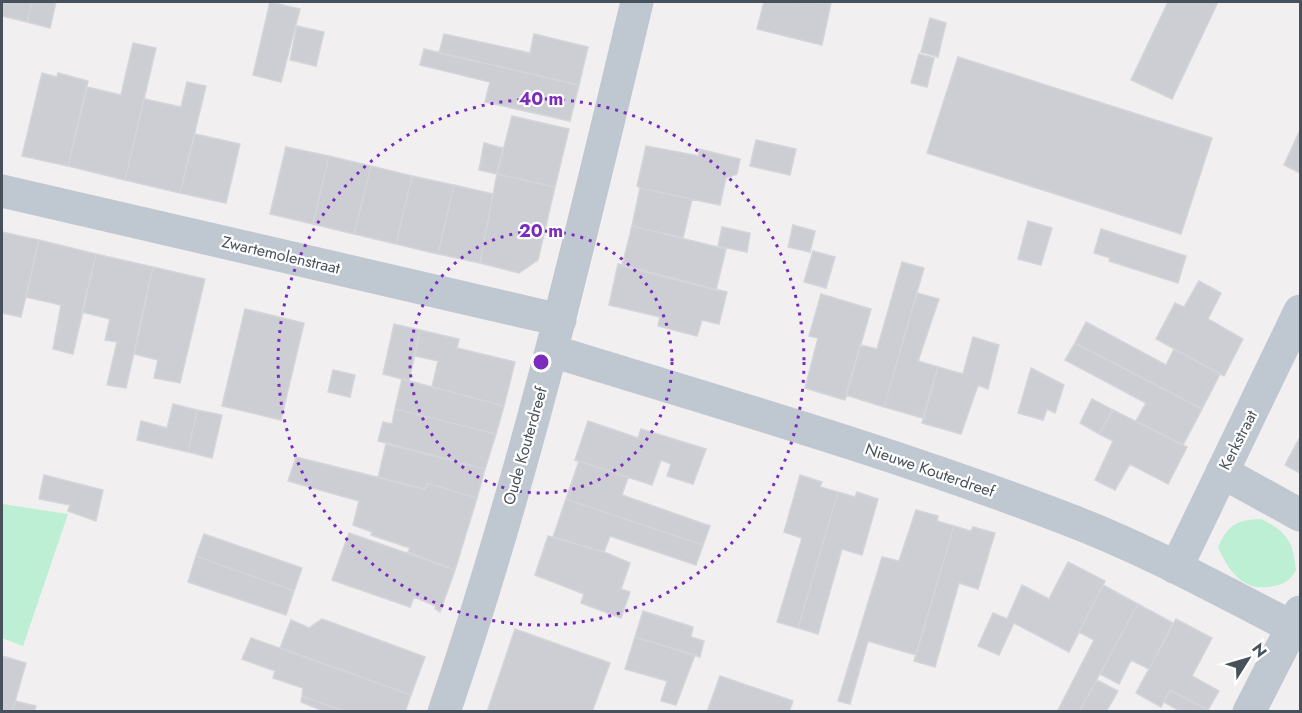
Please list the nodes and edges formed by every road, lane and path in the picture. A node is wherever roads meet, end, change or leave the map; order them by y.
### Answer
1 (637, 2) edge
2 (2, 191) edge
3 (1300, 311) edge
4 (560, 320) junction
5 (552, 351) junction
6 (1222, 472) junction
7 (1300, 515) edge
8 (1176, 568) junction
9 (1296, 619) edge
10 (444, 711) edge
11 (1249, 711) edge

1 - 4 street, Oude Kouterdreef
2 - 4 street, Zwartemolenstraat
3 - 6 street, Kerkstraat
4 - 5 street, Oude Kouterdreef
5 - 8 street, Nieuwe Kouterdreef
5 - 10 street, Oude Kouterdreef
6 - 7 street
6 - 8 street, Kerkstraat
8 - 9 street, Nieuwe Kouterdreef
9 - 11 street

